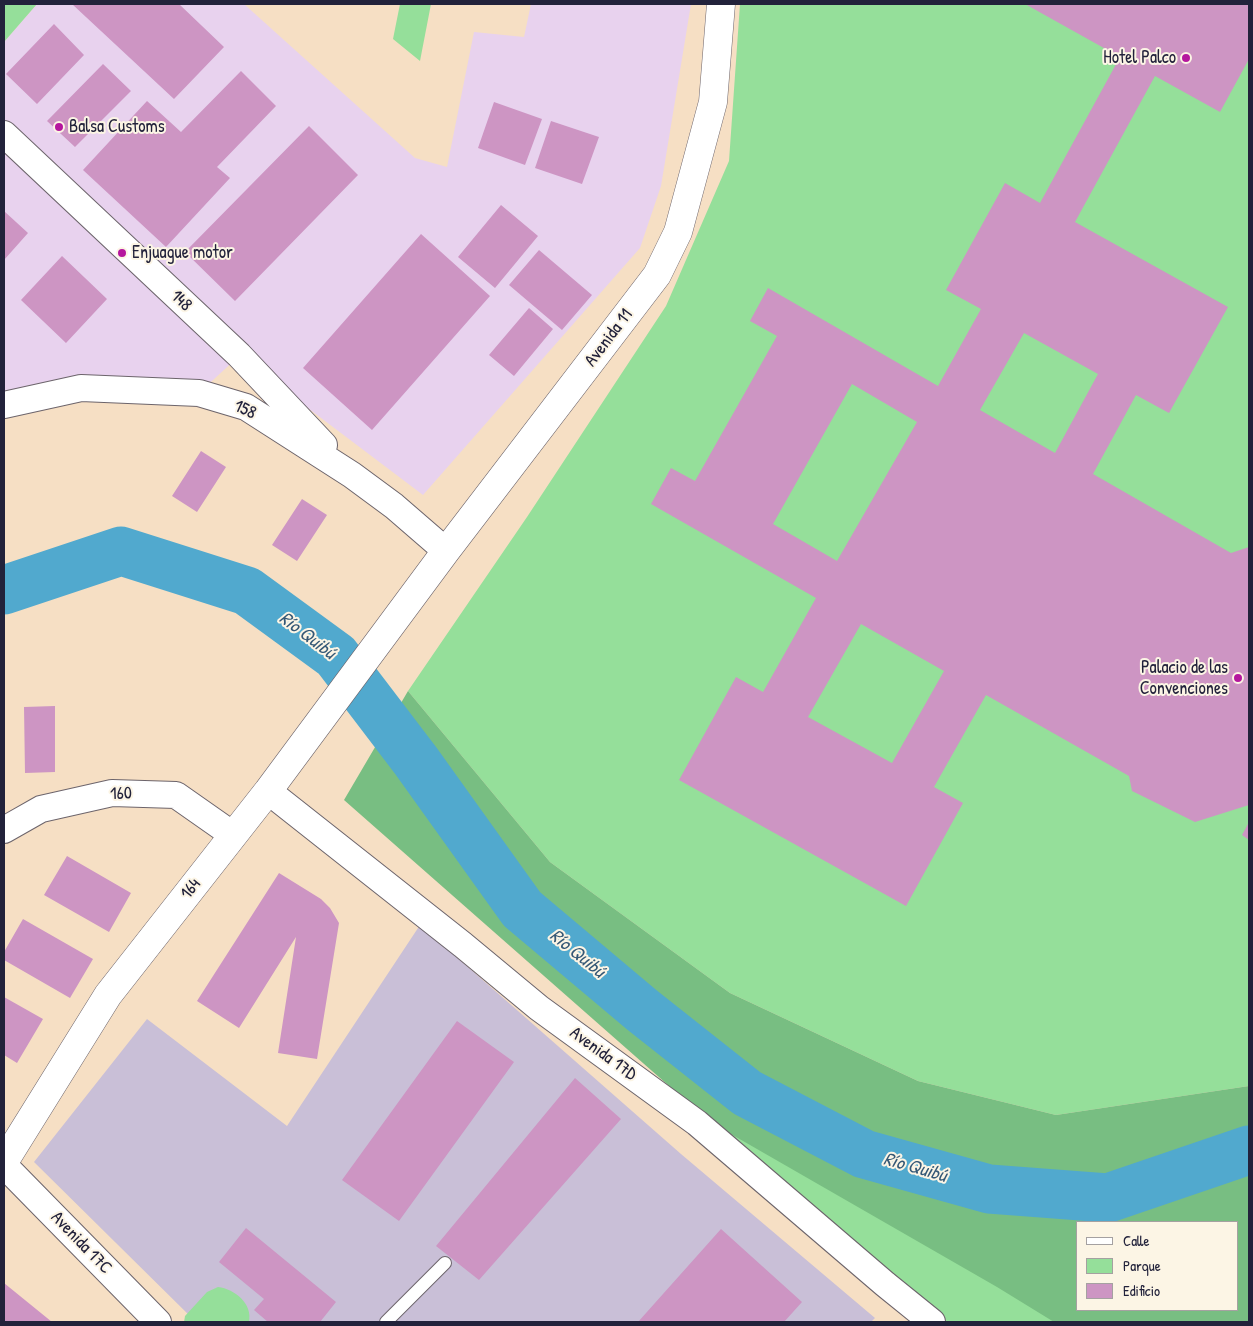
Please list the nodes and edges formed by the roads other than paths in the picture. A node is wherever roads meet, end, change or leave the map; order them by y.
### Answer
1 (721, 4) edge
2 (4, 134) edge
3 (4, 405) edge
4 (352, 475) junction
5 (446, 551) junction
6 (392, 625) joint
7 (268, 792) junction
8 (4, 830) edge
9 (233, 835) junction
10 (4, 1163) edge
11 (444, 1263) dead end
12 (158, 1322) edge
13 (386, 1322) edge
14 (932, 1322) edge

1 - 5 street, Avenida 11
2 - 4 street, 148
3 - 4 street, 158
4 - 5 street, 158
5 - 6 street, Avenida 11
6 - 7 street, 164
7 - 9 street, 164
7 - 14 street, Avenida 17D
8 - 9 street, 160
9 - 10 street, 164
10 - 12 street, Avenida 17C
11 - 13 lane

